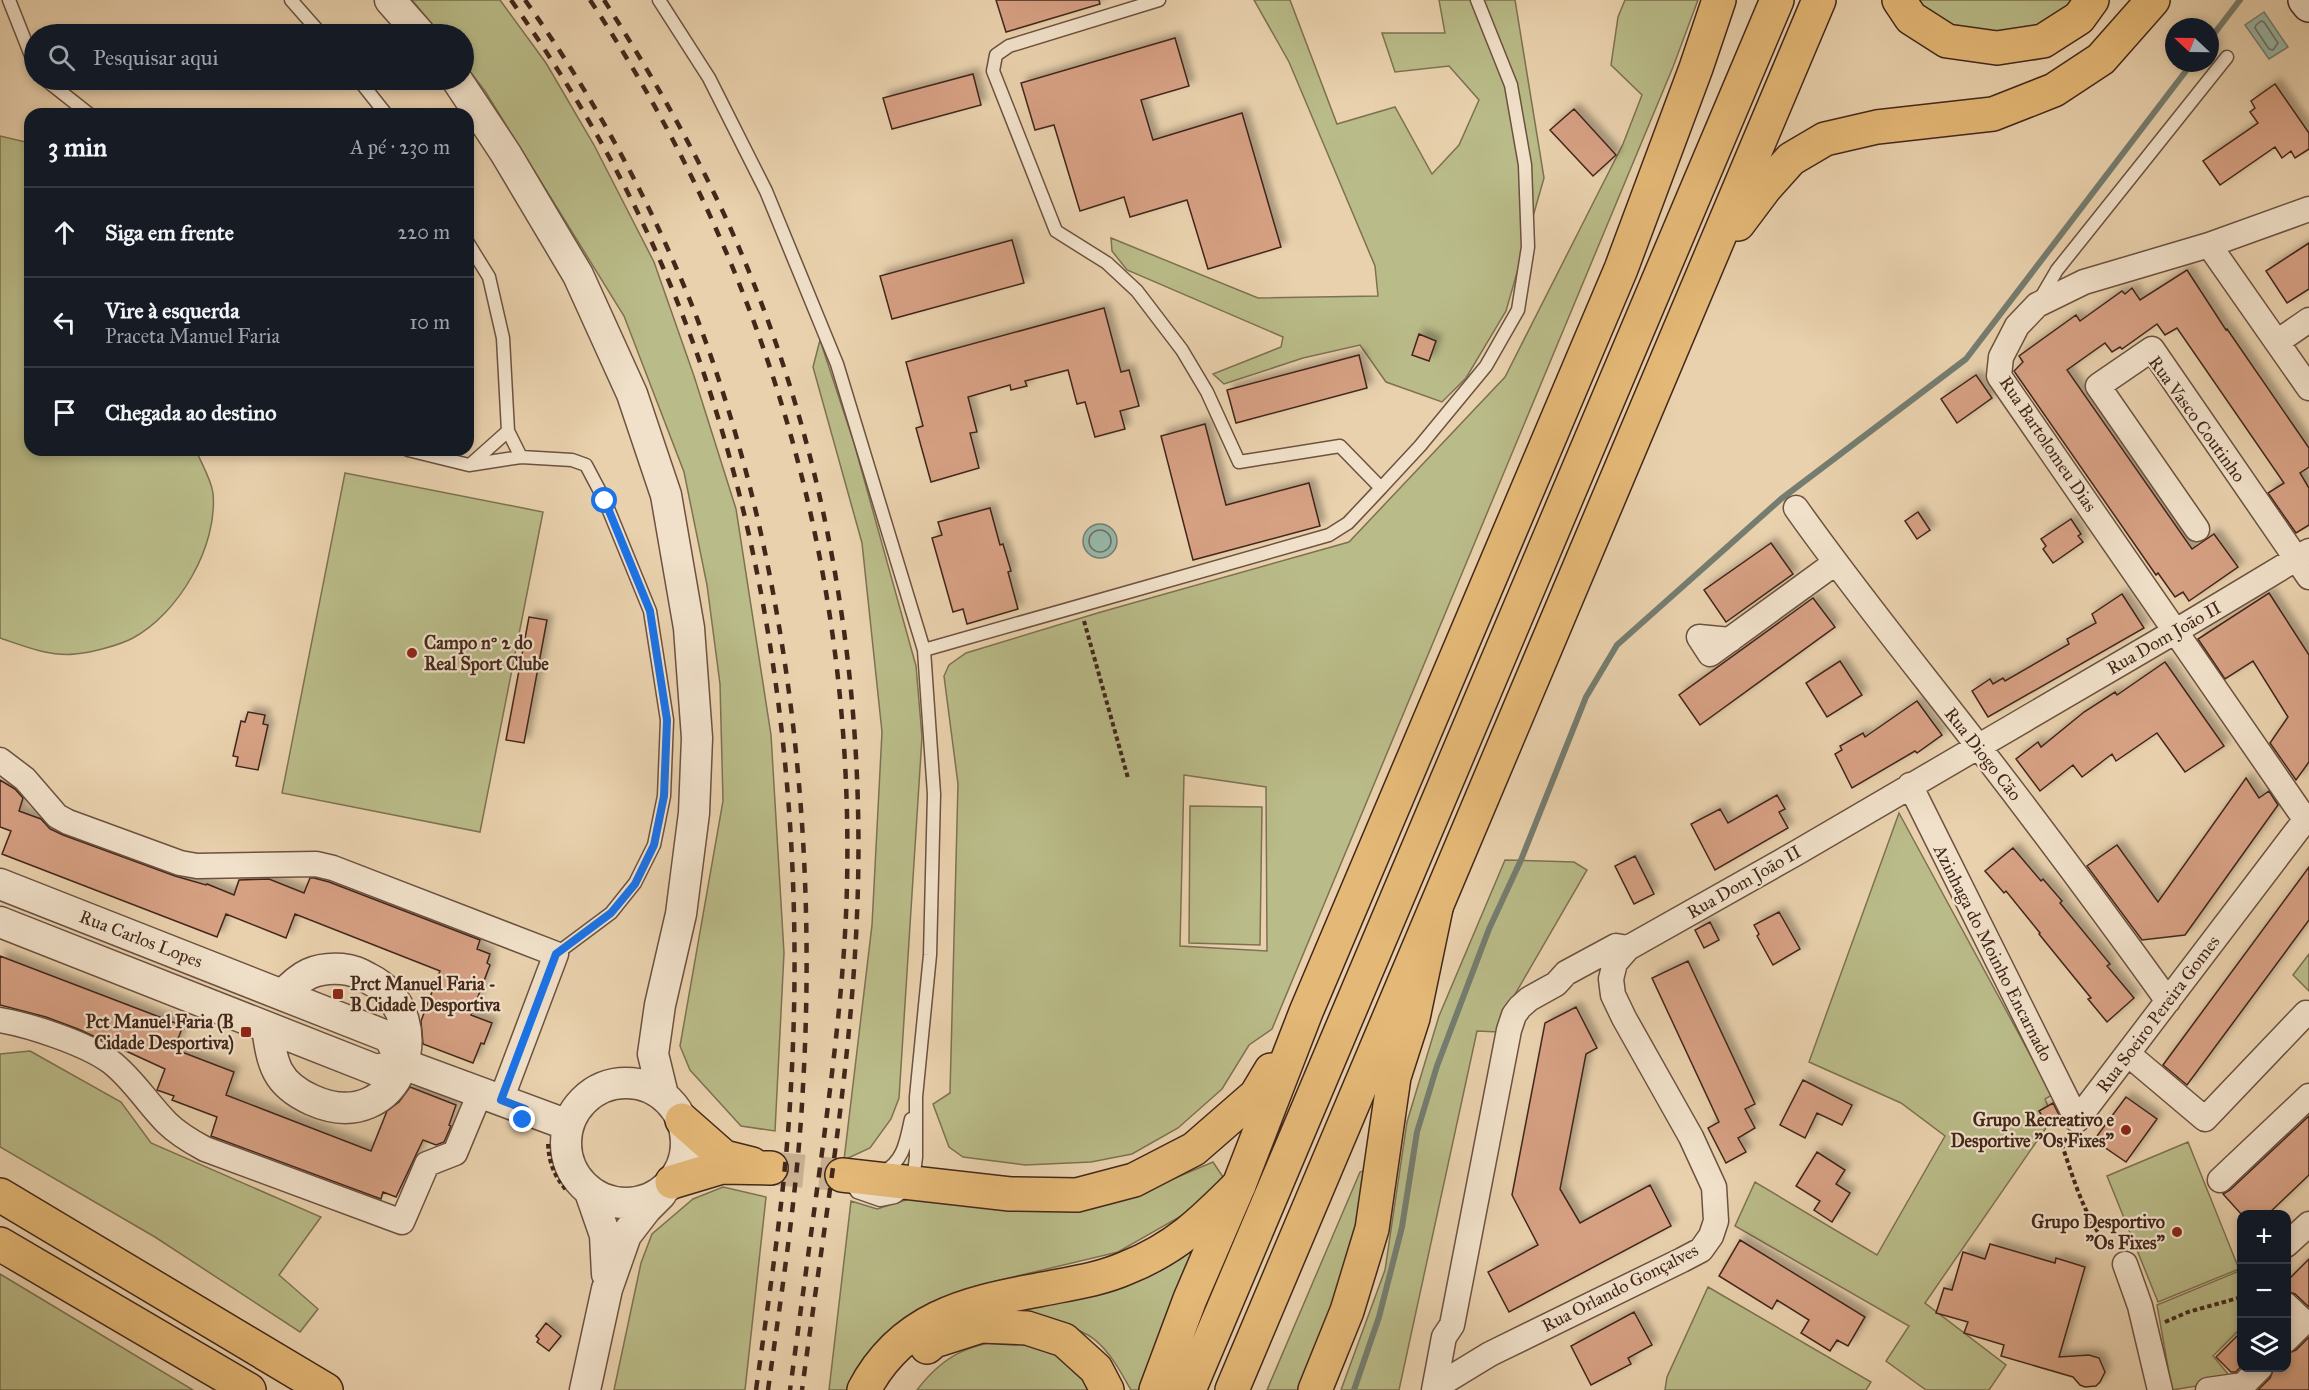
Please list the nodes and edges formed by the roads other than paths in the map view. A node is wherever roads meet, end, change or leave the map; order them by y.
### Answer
1 (9, 0) edge
2 (291, 0) edge
3 (390, 0) edge
4 (659, 0) edge
5 (1159, 0) edge
6 (1477, 0) edge
7 (1719, 0) edge
8 (1777, 0) edge
9 (1819, 0) edge
10 (1899, 0) edge
11 (2092, 0) edge
12 (2153, 0) edge
13 (2305, 0) edge
14 (2309, 5) edge
15 (312, 24) edge
16 (411, 24) edge
17 (24, 38) edge
18 (2227, 57) dead end
19 (59, 90) edge
20 (367, 90) edge
21 (464, 90) edge
22 (81, 108) edge
23 (381, 108) edge
24 (2309, 210) edge
25 (2209, 245) junction
26 (474, 253) edge
27 (1621, 269) junction
28 (1705, 269) junction
29 (2037, 305) junction
30 (2309, 320) edge
31 (2277, 342) junction
32 (2309, 388) edge
33 (508, 431) junction
34 (432, 456) edge
35 (521, 457) junction
36 (469, 465) junction
37 (1381, 488) junction
38 (1796, 508) dead end
39 (2197, 529) dead end
40 (1835, 563) junction
41 (2305, 563) edge
42 (2176, 631) junction
43 (1730, 640) dead end
44 (924, 650) junction
45 (1978, 745) junction
46 (0, 760) edge
47 (1910, 785) junction
48 (2307, 817) edge
49 (0, 884) edge
50 (1436, 908) junction
51 (0, 922) edge
52 (1628, 948) junction
53 (556, 954) junction
54 (1556, 984) junction
55 (283, 995) junction
56 (1613, 995) junction
57 (2168, 1001) junction
58 (660, 1005) junction
59 (1306, 1012) junction
60 (2306, 1012) dead end
61 (0, 1020) edge
62 (267, 1027) junction
63 (2128, 1054) junction
64 (403, 1064) junction
65 (610, 1085) junction
66 (2309, 1096) edge
67 (491, 1097) junction
68 (916, 1097) junction
69 (672, 1108) junction
70 (2077, 1120) joint
71 (558, 1130) junction
72 (924, 1175) junction
73 (852, 1176) joint
74 (2220, 1180) dead end
75 (1239, 1185) junction
76 (669, 1186) junction
77 (579, 1193) junction
78 (0, 1195) edge
79 (2309, 1224) edge
80 (2291, 1240) edge
81 (0, 1244) edge
82 (2125, 1264) road end
83 (607, 1289) junction
84 (2291, 1310) edge
85 (1452, 1325) junction
86 (2291, 1335) edge
87 (1480, 1359) junction
88 (2256, 1372) edge
89 (249, 1390) edge
90 (326, 1390) edge
91 (585, 1390) edge
92 (864, 1390) edge
93 (888, 1390) edge
94 (1107, 1390) edge
95 (1156, 1390) edge
96 (1189, 1390) edge
97 (1232, 1390) edge
98 (1315, 1390) edge
99 (1434, 1390) edge
100 (1441, 1390) edge
101 (2158, 1390) edge
102 (2208, 1390) edge

1 - 17 lane
2 - 15 lane
3 - 16 street
4 - 44 lane
5 - 37 lane
6 - 37 lane
7 - 27 highway
8 - 27 highway
8 - 96 highway
9 - 28 highway
10 - 11 highway
12 - 28 highway
13 - 14 main road
18 - 29 lane
19 - 22 lane
20 - 23 lane
21 - 58 street
24 - 25 street, Rua Bartolomeu Dias
25 - 29 street, Rua Bartolomeu Dias
25 - 31 street
26 - 33 lane
27 - 59 highway
28 - 50 highway
29 - 42 street, Rua Bartolomeu Dias
30 - 31 street
31 - 32 street
33 - 35 lane
33 - 36 lane
34 - 36 lane
35 - 36 lane
35 - 53 lane
37 - 44 lane
38 - 40 street, Rua Diogo Cão
39 - 41 street, Rua Vasco Coutinho
40 - 43 street
40 - 45 street, Rua Diogo Cão
41 - 42 street, Rua Dom João II
42 - 45 street, Rua Dom João II
42 - 48 street, Rua Bartolomeu Dias
44 - 68 lane
45 - 47 street, Rua Dom João II
45 - 57 street, Rua Diogo Cão
46 - 53 street
47 - 52 street, Rua Dom João II
47 - 70 street, Azinhaga do Moinho Encarnado
48 - 57 street, Rua Soeiro Pereira Gomes
49 - 55 street, Rua Carlos Lopes
50 - 97 highway
50 - 98 highway
51 - 62 street, Rua Carlos Lopes
52 - 54 street, Rua Dom João II
52 - 56 street, Rua Orlando Gonçalves
53 - 67 street
54 - 56 street
54 - 85 street, Rua Dom João II
55 - 64 street, Rua Carlos Lopes
55 - 64 street
56 - 87 street, Rua Orlando Gonçalves
57 - 63 street, Rua Soeiro Pereira Gomes
58 - 65 street
58 - 69 street
59 - 72 highway
59 - 75 highway
60 - 63 street
61 - 67 street
62 - 64 street, Rua Carlos Lopes
62 - 64 street
63 - 70 street, Rua Soeiro Pereira Gomes
64 - 67 street
65 - 69 street
65 - 71 street
66 - 74 street
67 - 71 street
68 - 72 lane
68 - 73 lane
69 - 76 street
69 - 76 highway
71 - 77 street
72 - 73 highway
75 - 92 highway
75 - 95 highway
76 - 77 street
76 - 83 street
77 - 83 street
78 - 90 highway
79 - 80 street
81 - 89 highway
82 - 101 street
83 - 91 street
84 - 86 street
85 - 87 street
85 - 99 street, Rua Dom João II
87 - 100 street, Rua Orlando Gonçalves
88 - 102 street
93 - 94 highway

